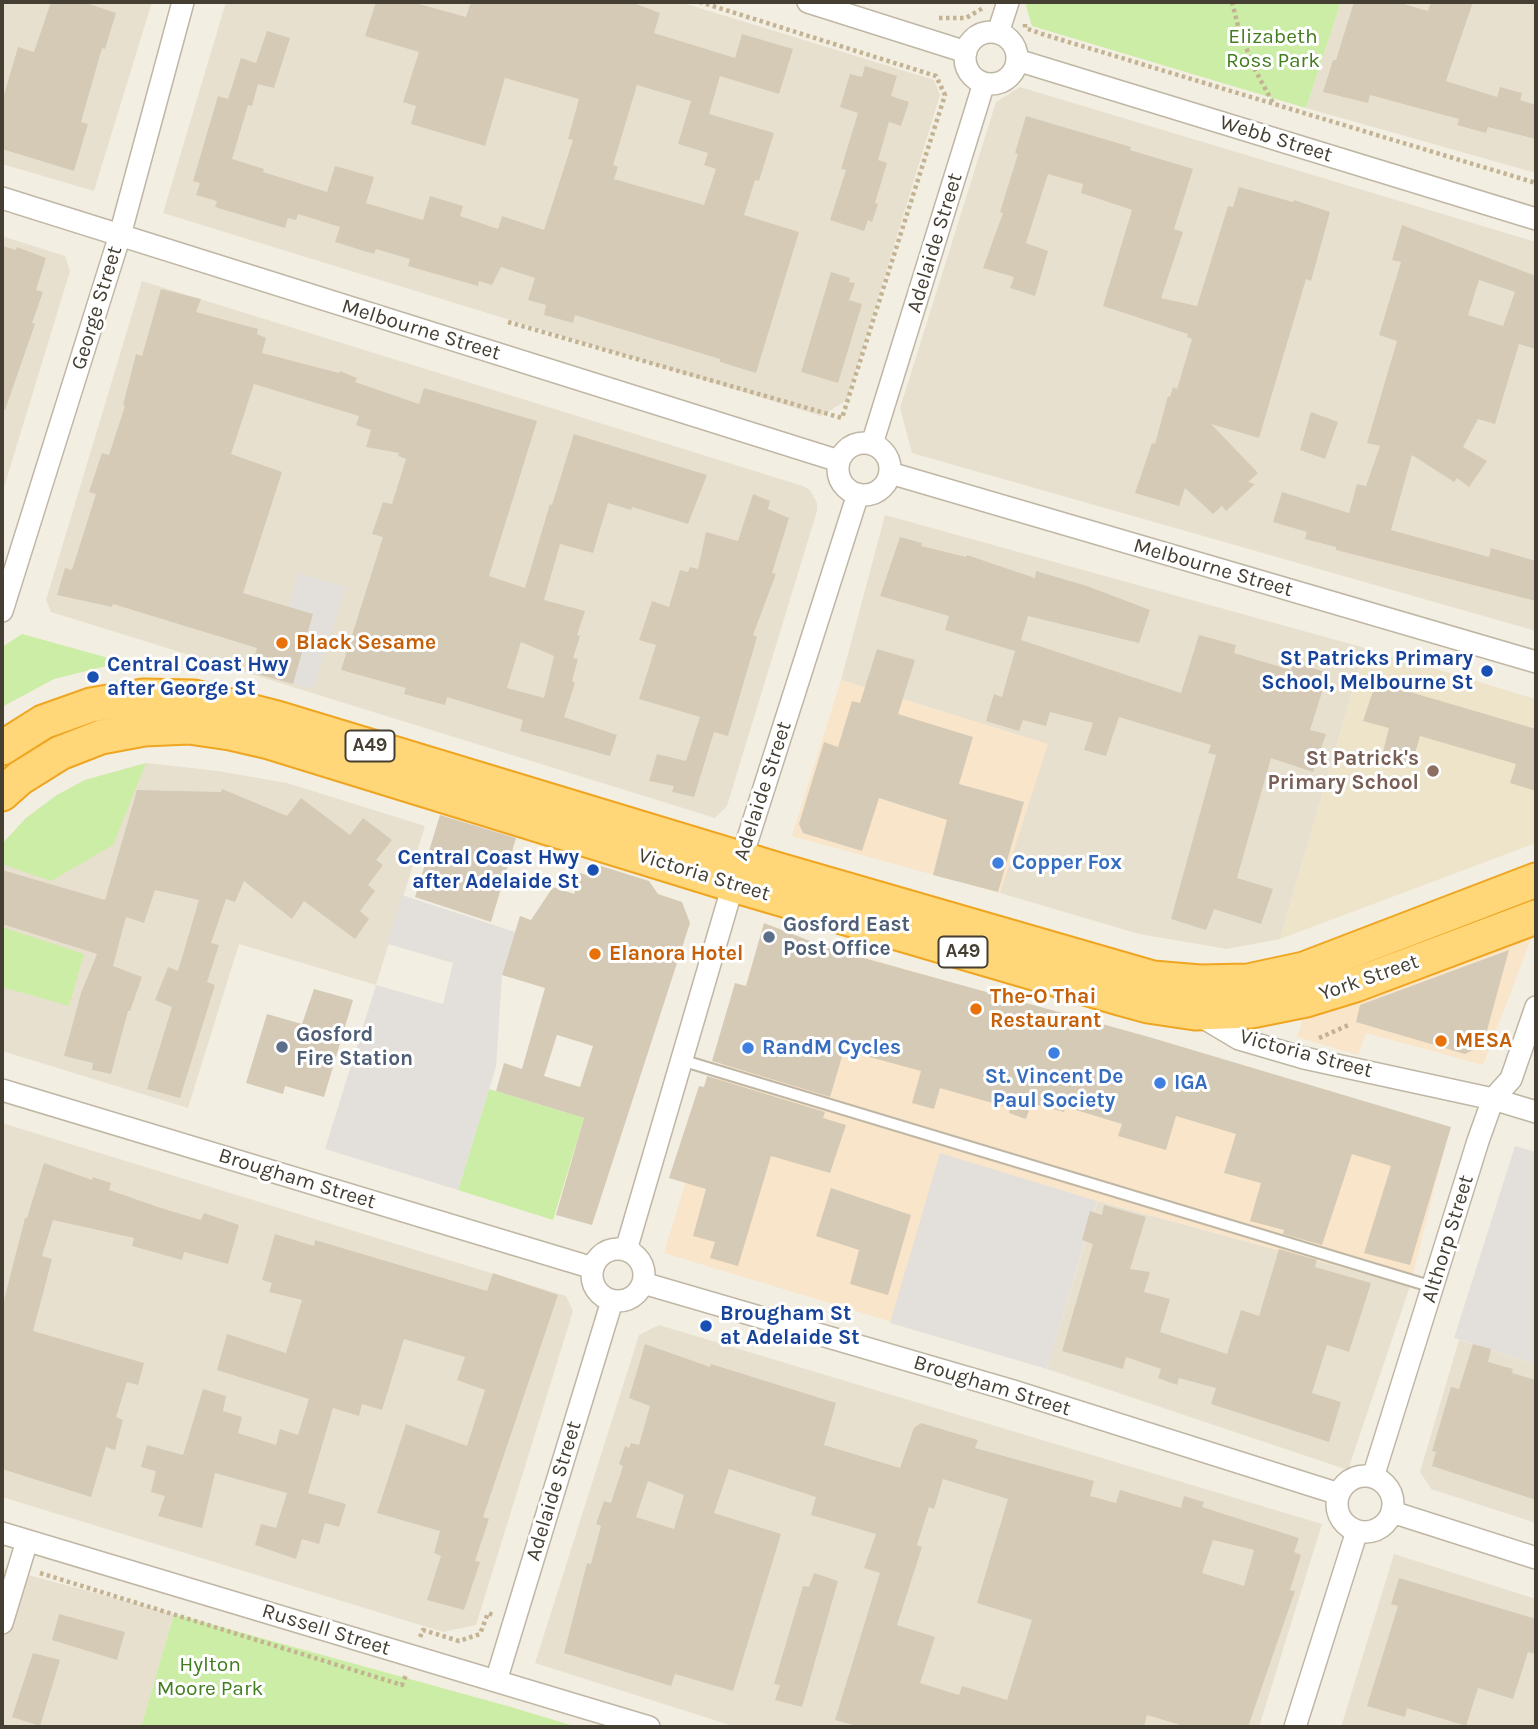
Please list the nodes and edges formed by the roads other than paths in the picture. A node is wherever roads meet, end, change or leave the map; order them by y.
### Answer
1 (183, 2) edge
2 (808, 2) edge
3 (1008, 2) edge
4 (998, 33) junction
5 (966, 52) junction
6 (1017, 60) junction
7 (984, 83) junction
8 (2, 198) edge
9 (1536, 219) edge
10 (120, 235) junction
11 (872, 444) junction
12 (839, 461) junction
13 (890, 472) junction
14 (858, 494) junction
15 (2, 611) edge
16 (1536, 662) edge
17 (2, 748) edge
18 (2, 794) edge
19 (737, 871) junction
20 (1536, 880) edge
21 (1536, 917) edge
22 (1197, 997) junction
23 (1536, 1007) edge
24 (681, 1060) junction
25 (2, 1090) edge
26 (1493, 1099) junction
27 (1536, 1112) edge
28 (626, 1250) junction
29 (593, 1268) junction
30 (643, 1283) junction
31 (1433, 1287) junction
32 (612, 1301) junction
33 (1373, 1477) junction
34 (1339, 1494) junction
35 (1392, 1512) junction
36 (1357, 1531) junction
37 (2, 1533) edge
38 (27, 1541) junction
39 (1536, 1558) edge
40 (2, 1623) edge
41 (496, 1681) junction
42 (649, 1727) edge
43 (1295, 1727) edge

1 - 10 street, George Street
2 - 5 street
3 - 4 street
4 - 5 street
4 - 6 street
5 - 7 street
6 - 7 street
6 - 9 street, Webb Street
7 - 11 street, Adelaide Street
8 - 10 street, Melbourne Street
10 - 12 street, Melbourne Street
10 - 15 street, George Street
11 - 12 street
11 - 13 street
12 - 14 street
13 - 14 street
13 - 16 street, Melbourne Street
14 - 19 street, Adelaide Street
17 - 19 highway, Victoria Street / A49
18 - 19 highway, Victoria Street / A49
19 - 22 highway, Victoria Street / A49
19 - 24 street, Adelaide Street
20 - 22 highway, York Street / A49
21 - 22 highway, York Street / A49
22 - 26 street, Victoria Street
23 - 26 street, Althorp Street
24 - 28 street, Adelaide Street
24 - 31 lane
25 - 29 street, Brougham Street
26 - 27 street, Victoria Street
26 - 31 street, Althorp Street
28 - 29 street
28 - 30 street
29 - 32 street
30 - 32 street
30 - 34 street, Brougham Street
31 - 33 street, Althorp Street
32 - 41 street, Adelaide Street
33 - 34 street
33 - 35 street
34 - 36 street
35 - 36 street
35 - 39 street
36 - 43 street
37 - 38 street, Russell Street
38 - 40 street
38 - 41 street, Russell Street
41 - 42 street, Russell Street

